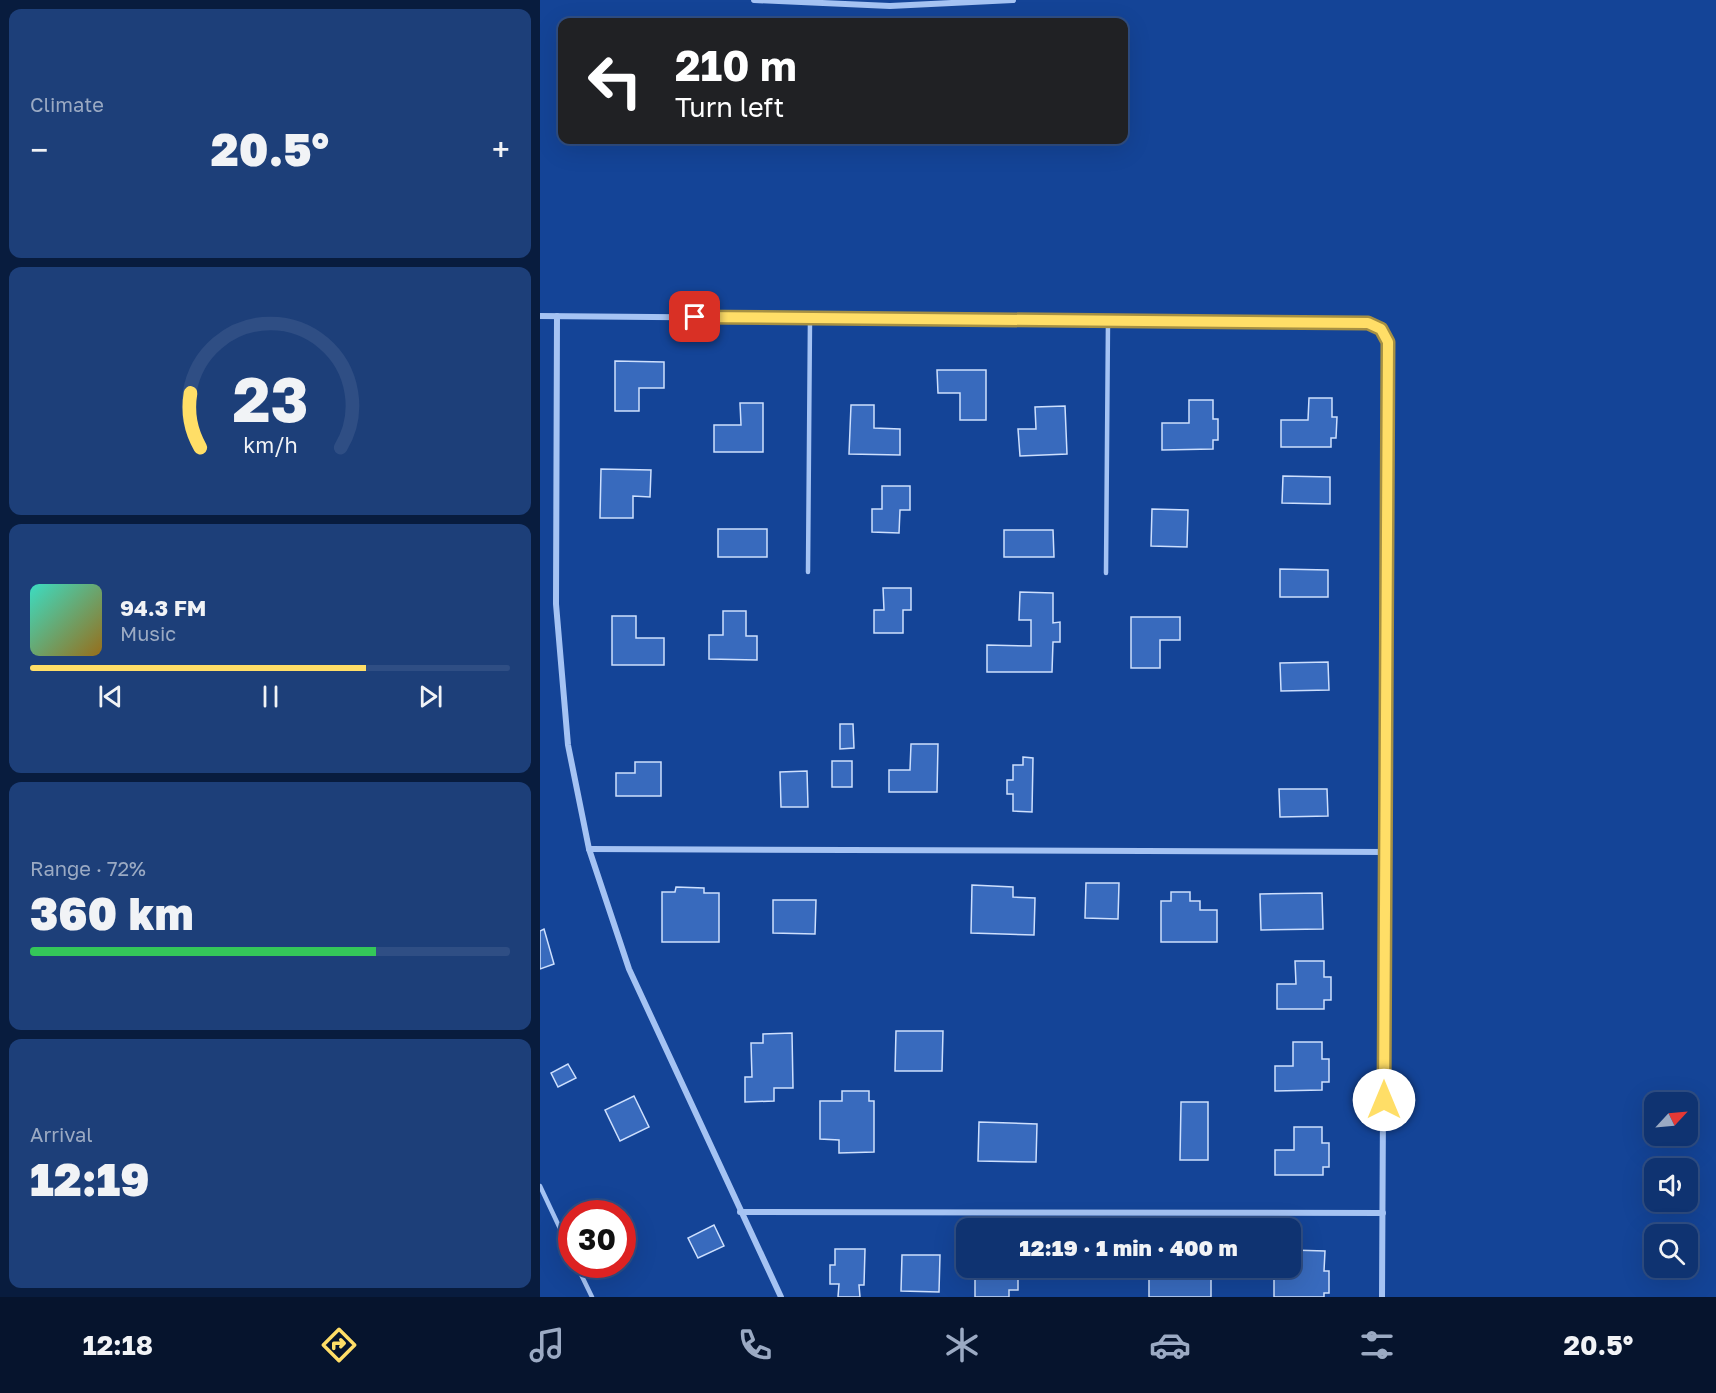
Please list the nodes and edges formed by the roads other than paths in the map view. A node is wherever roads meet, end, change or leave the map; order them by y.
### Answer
1 (754, 0) edge
2 (1013, 0) edge
3 (540, 316) edge
4 (557, 316) junction
5 (810, 318) junction
6 (1107, 321) junction
7 (808, 572) dead end
8 (1106, 573) dead end
9 (589, 849) junction
10 (1386, 852) junction
11 (540, 1186) edge
12 (740, 1212) junction
13 (1383, 1213) junction
14 (558, 1224) edge
15 (583, 1278) edge
16 (592, 1297) edge
17 (781, 1297) edge
18 (1382, 1297) edge

1 - 2 street
3 - 4 street
4 - 5 street
4 - 9 street
5 - 6 street
5 - 7 lane
6 - 8 lane
6 - 10 street
9 - 10 street
9 - 12 street
10 - 13 street
11 - 14 lane
12 - 13 street
12 - 17 street
13 - 18 street
15 - 16 lane

